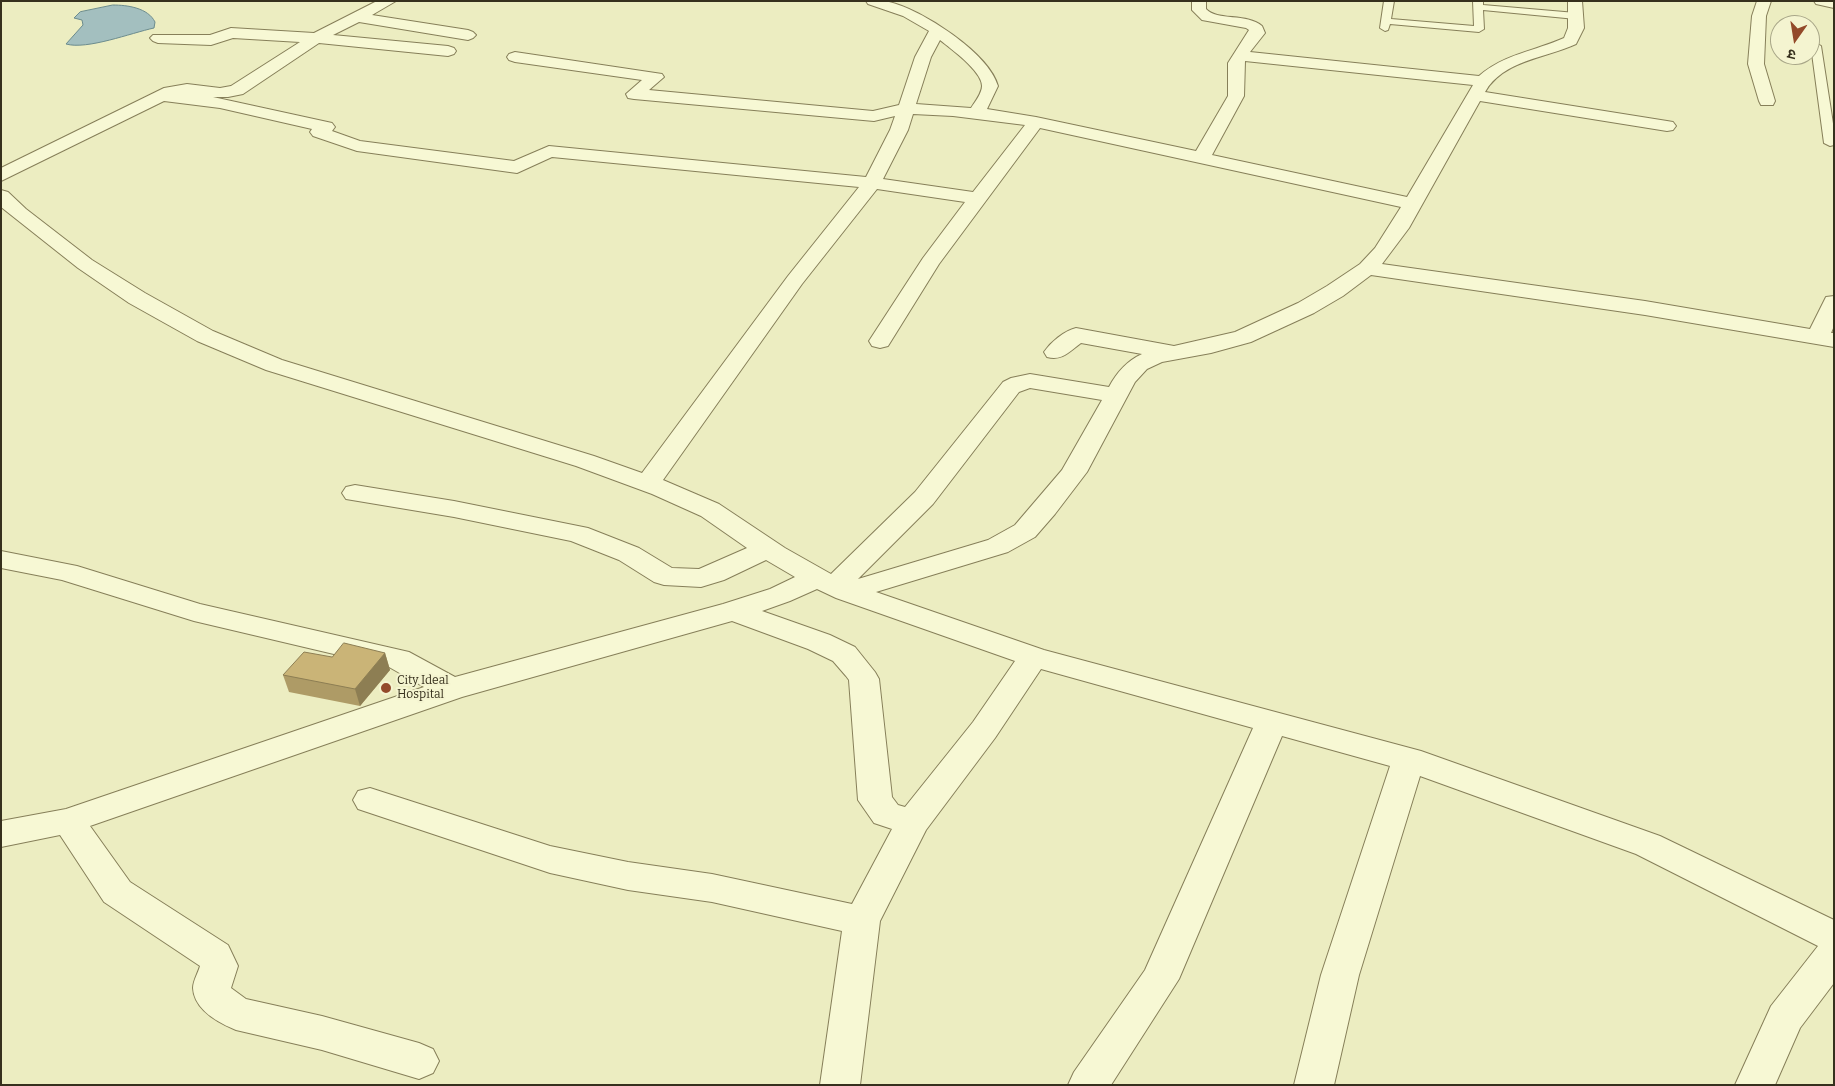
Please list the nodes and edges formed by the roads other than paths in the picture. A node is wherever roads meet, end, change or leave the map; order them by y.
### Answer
1 (389, 1) edge
2 (873, 1) edge
3 (1199, 1) edge
4 (1389, 1) edge
5 (1764, 1) edge
6 (1821, 1) edge
7 (1478, 4) edge
8 (1834, 4) edge
9 (1576, 8) edge
10 (356, 17) junction
11 (937, 30) junction
12 (468, 35) dead end
13 (158, 38) dead end
14 (316, 38) junction
15 (448, 51) dead end
16 (1239, 56) junction
17 (514, 57) dead end
18 (1818, 65) edge
19 (1819, 70) junction
20 (1834, 72) edge
21 (1479, 88) junction
22 (163, 96) junction
23 (1767, 101) dead end
24 (906, 109) junction
25 (976, 114) junction
26 (1036, 122) junction
27 (1667, 126) dead end
28 (1830, 143) dead end
29 (1201, 158) junction
30 (872, 183) junction
31 (2, 192) edge
32 (977, 198) junction
33 (1412, 204) junction
34 (1367, 268) junction
35 (1834, 302) edge
36 (1826, 338) edge
37 (880, 341) dead end
38 (1055, 352) dead end
39 (1176, 352) junction
40 (1116, 395) junction
41 (648, 483) junction
42 (355, 493) dead end
43 (767, 549) junction
44 (1, 559) edge
45 (832, 586) junction
46 (732, 611) junction
47 (1034, 657) junction
48 (451, 689) junction
49 (1272, 721) junction
50 (1409, 759) junction
51 (370, 800) dead end
52 (68, 821) junction
53 (912, 823) junction
54 (1, 834) edge
55 (862, 921) junction
56 (1834, 937) edge
57 (1834, 954) edge
58 (419, 1061) dead end
59 (840, 1085) edge
60 (1088, 1085) edge
61 (1314, 1085) edge
62 (1755, 1085) edge

1 - 10 street
2 - 11 street
3 - 16 street
4 - 7 lane
5 - 23 street
6 - 8 street
7 - 9 lane
9 - 21 street
10 - 12 street
10 - 14 street
11 - 24 street
11 - 25 street
13 - 14 street
14 - 15 street
14 - 22 street
16 - 21 street
16 - 29 street
17 - 24 street
18 - 19 lane
19 - 20 lane
19 - 28 lane
21 - 27 street
21 - 33 street
22 - 30 street
22 - 31 street
24 - 25 street
24 - 30 street
25 - 26 street
26 - 29 street
26 - 32 street
29 - 33 street
30 - 32 street
30 - 41 street
31 - 41 street
32 - 37 street
33 - 34 street
34 - 36 street
34 - 39 street
35 - 36 street
38 - 39 street
39 - 40 street
40 - 45 street
40 - 45 street
41 - 43 street
42 - 43 street
43 - 45 street
44 - 48 street
45 - 46 street
45 - 47 street
46 - 48 street
46 - 53 street
47 - 49 street
47 - 53 street
48 - 52 street
49 - 50 street
49 - 60 street
50 - 56 street
50 - 61 street
51 - 55 street
52 - 54 street
52 - 58 street
53 - 55 street
55 - 59 street
57 - 62 street

